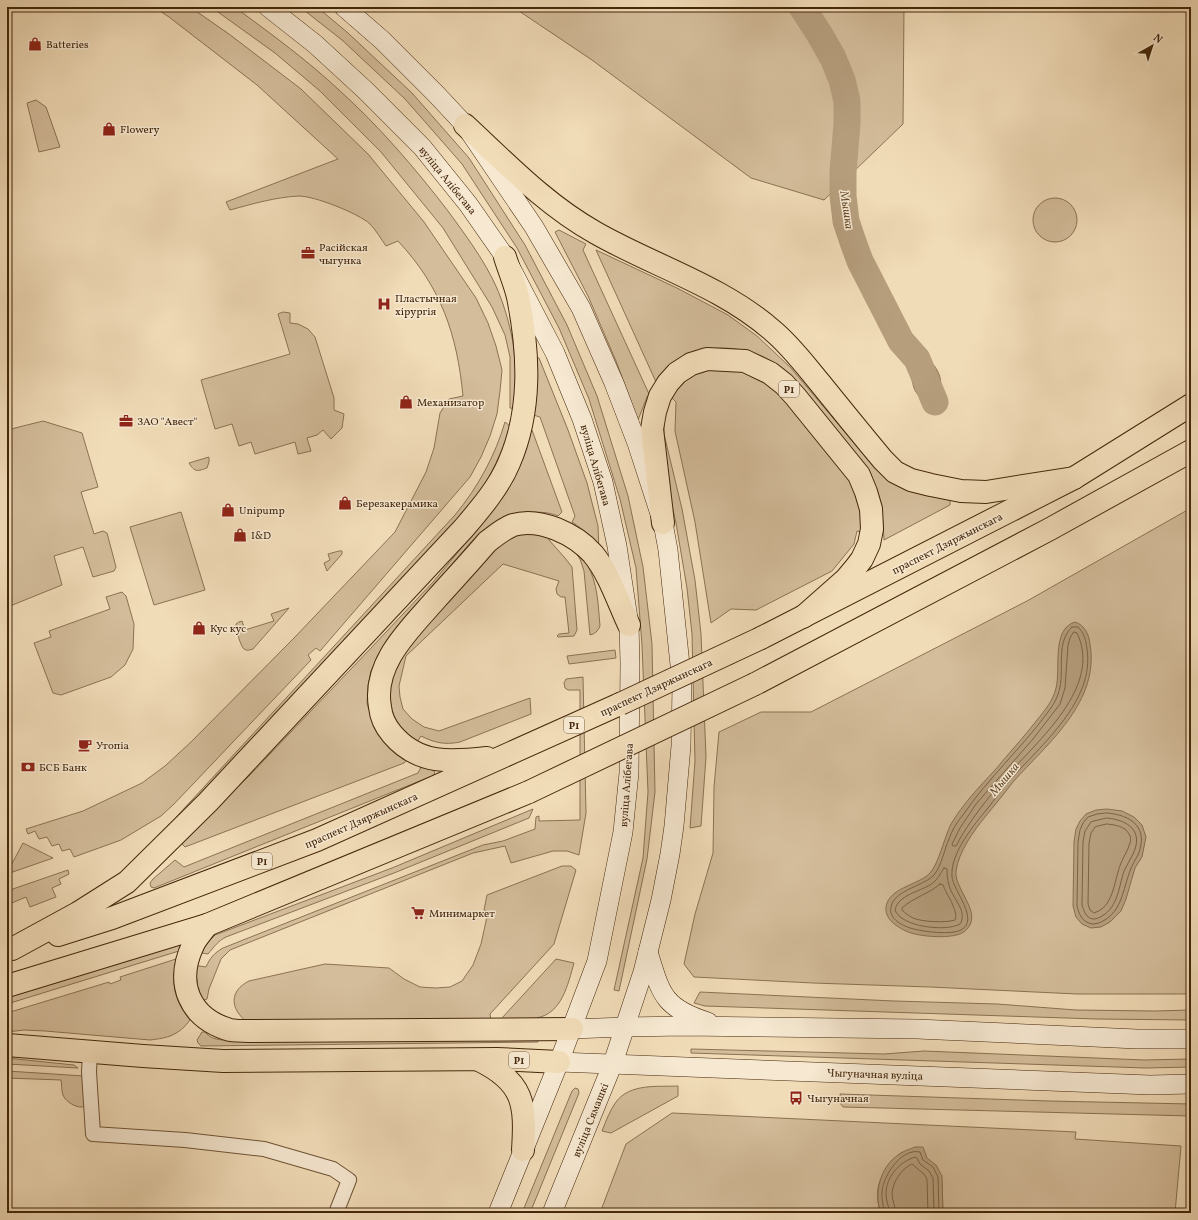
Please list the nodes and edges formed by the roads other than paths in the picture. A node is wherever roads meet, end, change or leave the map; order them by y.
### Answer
1 (268, 7) edge
2 (344, 7) edge
3 (465, 125) junction
4 (505, 256) junction
5 (1191, 405) edge
6 (1191, 451) edge
7 (1074, 478) junction
8 (663, 523) junction
9 (803, 617) junction
10 (628, 625) junction
11 (506, 755) junction
12 (207, 925) junction
13 (10, 949) edge
14 (648, 951) junction
15 (7, 986) edge
16 (624, 1026) junction
17 (724, 1027) junction
18 (572, 1029) junction
19 (1191, 1039) edge
20 (7, 1045) edge
21 (90, 1052) junction
22 (478, 1059) junction
23 (560, 1062) junction
24 (613, 1063) junction
25 (1191, 1084) edge
26 (523, 1150) junction
27 (336, 1213) edge
28 (498, 1213) edge
29 (552, 1213) edge

1 - 4 main road, вуліца Алібегава
2 - 3 main road
3 - 7 main road
3 - 8 main road
4 - 10 main road, вуліца Алібегава
4 - 13 main road
5 - 7 main road, праспект Дзяржынскага
6 - 12 main road, bridge
7 - 9 main road, праспект Дзяржынскага
8 - 9 main road, Р1
8 - 14 main road, Р1
9 - 11 main road, праспект Дзяржынскага / Р1, bridge
10 - 11 main road
10 - 18 main road, вуліца Алібегава
11 - 13 main road, праспект Дзяржынскага / Р1
12 - 15 main road
12 - 18 main road
14 - 16 main road
14 - 17 main road
16 - 17 main road
16 - 18 main road
16 - 24 main road, вуліца Сямашкі
17 - 19 main road
18 - 23 main road
20 - 21 main road, Р1
21 - 22 main road, Р1
21 - 27 street
22 - 23 main road, Р1
22 - 26 main road
23 - 24 main road, Чыгуначная вуліца / Р1
23 - 26 main road
24 - 25 main road, Чыгуначная вуліца / Р1
24 - 29 main road, вуліца Сямашкі
26 - 28 main road

